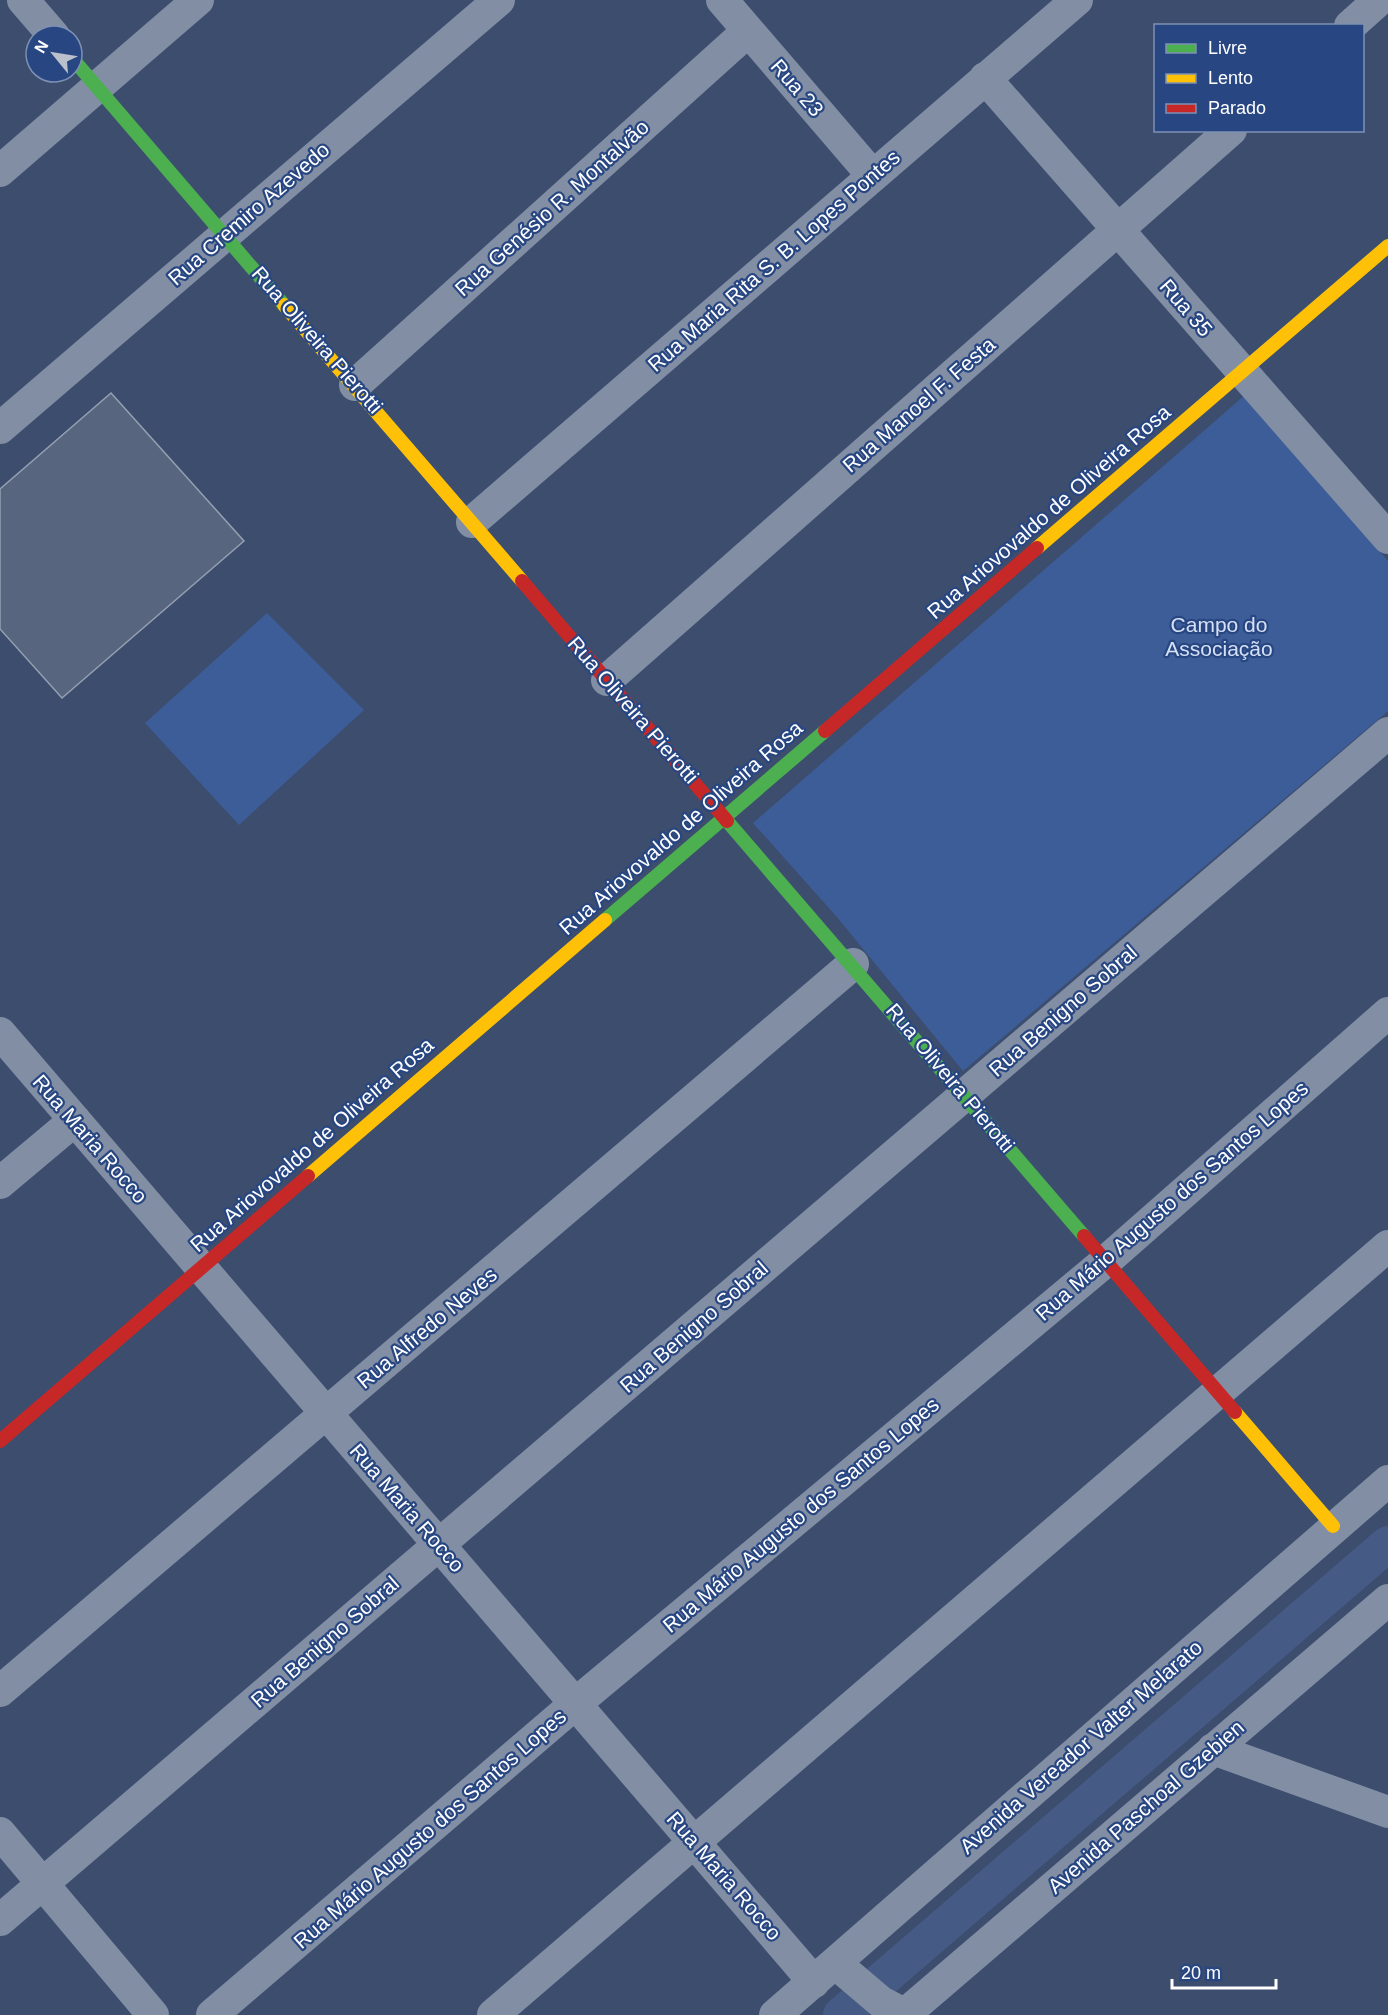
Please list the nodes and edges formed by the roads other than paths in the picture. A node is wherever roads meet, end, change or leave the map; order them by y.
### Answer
1 (23, 0) edge
2 (198, 0) edge
3 (499, 0) edge
4 (722, 0) edge
5 (1077, 0) edge
6 (1379, 0) edge
7 (44, 24) edge
8 (1352, 24) edge
9 (748, 31) junction
10 (84, 72) edge
11 (985, 78) junction
12 (97, 87) junction
13 (1229, 132) edge
14 (0, 171) edge
15 (873, 176) junction
16 (1118, 230) junction
17 (225, 234) junction
18 (1388, 246) edge
19 (1243, 373) junction
20 (355, 385) junction
21 (0, 428) edge
22 (1381, 518) edge
23 (472, 522) junction
24 (607, 680) junction
25 (1388, 733) edge
26 (726, 818) junction
27 (853, 964) junction
28 (1388, 1013) edge
29 (0, 1034) edge
30 (964, 1096) junction
31 (75, 1120) junction
32 (0, 1183) edge
33 (1388, 1246) edge
34 (1106, 1261) junction
35 (201, 1268) junction
36 (1218, 1392) junction
37 (326, 1413) junction
38 (0, 1441) edge
39 (1388, 1481) edge
40 (1333, 1526) junction
41 (439, 1545) junction
42 (1388, 1600) edge
43 (0, 1691) edge
44 (575, 1704) junction
45 (1214, 1749) junction
46 (1388, 1812) edge
47 (0, 1833) edge
48 (694, 1842) junction
49 (43, 1884) junction
50 (0, 1920) edge
51 (832, 1972) junction
52 (899, 2012) edge
53 (153, 2015) edge
54 (212, 2015) edge
55 (493, 2015) edge
56 (775, 2015) edge

1 - 7 street
2 - 12 street
3 - 17 street, Rua Cremiro Azevedo
4 - 9 street, Rua 23
5 - 11 street, Rua Maria Rita S. B. Lopes Pontes
6 - 8 street
9 - 15 street, Rua 23
9 - 20 street, Rua Genésio R. Montalvão
10 - 12 street, Rua Oliveira Pierotti
11 - 15 street, Rua Maria Rita S. B. Lopes Pontes
11 - 16 street, Rua 35
12 - 14 street
12 - 17 street, Rua Oliveira Pierotti
13 - 16 street, Rua Manoel F. Festa
15 - 23 street, Rua Maria Rita S. B. Lopes Pontes
16 - 19 street, Rua 35
16 - 24 street, Rua Manoel F. Festa
17 - 20 street, Rua Oliveira Pierotti
17 - 21 street, Rua Cremiro Azevedo
18 - 19 street, Rua Ariovovaldo de Oliveira Rosa
19 - 22 street, Rua 35
19 - 26 street, Rua Ariovovaldo de Oliveira Rosa
20 - 23 street, Rua Oliveira Pierotti
23 - 24 street, Rua Oliveira Pierotti
24 - 26 street, Rua Oliveira Pierotti
25 - 30 street, Rua Benigno Sobral
26 - 27 street, Rua Oliveira Pierotti
26 - 35 street, Rua Ariovovaldo de Oliveira Rosa
27 - 30 street, Rua Oliveira Pierotti
27 - 37 street, Rua Alfredo Neves
28 - 34 street, Rua Mário Augusto dos Santos Lopes
29 - 31 street, Rua Maria Rocco
30 - 34 street, Rua Oliveira Pierotti
30 - 41 street, Rua Benigno Sobral
31 - 32 street
31 - 35 street, Rua Maria Rocco
33 - 36 street
34 - 36 street, Rua Oliveira Pierotti
34 - 44 street, Rua Mário Augusto dos Santos Lopes
35 - 37 street, Rua Maria Rocco
35 - 38 street, Rua Ariovovaldo de Oliveira Rosa
36 - 40 street, Rua Oliveira Pierotti
36 - 48 street
37 - 41 street, Rua Maria Rocco
37 - 43 street, Rua Alfredo Neves
39 - 40 street, Avenida Vereador Valter Melarato
40 - 51 street, Avenida Vereador Valter Melarato
41 - 44 street, Rua Maria Rocco
41 - 49 street, Rua Benigno Sobral
42 - 45 street, Avenida Paschoal Gzebien
44 - 48 street, Rua Maria Rocco
44 - 54 street, Rua Mário Augusto dos Santos Lopes
45 - 46 street
45 - 52 street, Avenida Paschoal Gzebien
47 - 49 street
48 - 51 street, Rua Maria Rocco
48 - 55 street
49 - 50 street, Rua Benigno Sobral
49 - 53 street
51 - 52 street, Rua Maria Rocco
51 - 56 street, Avenida Vereador Valter Melarato

